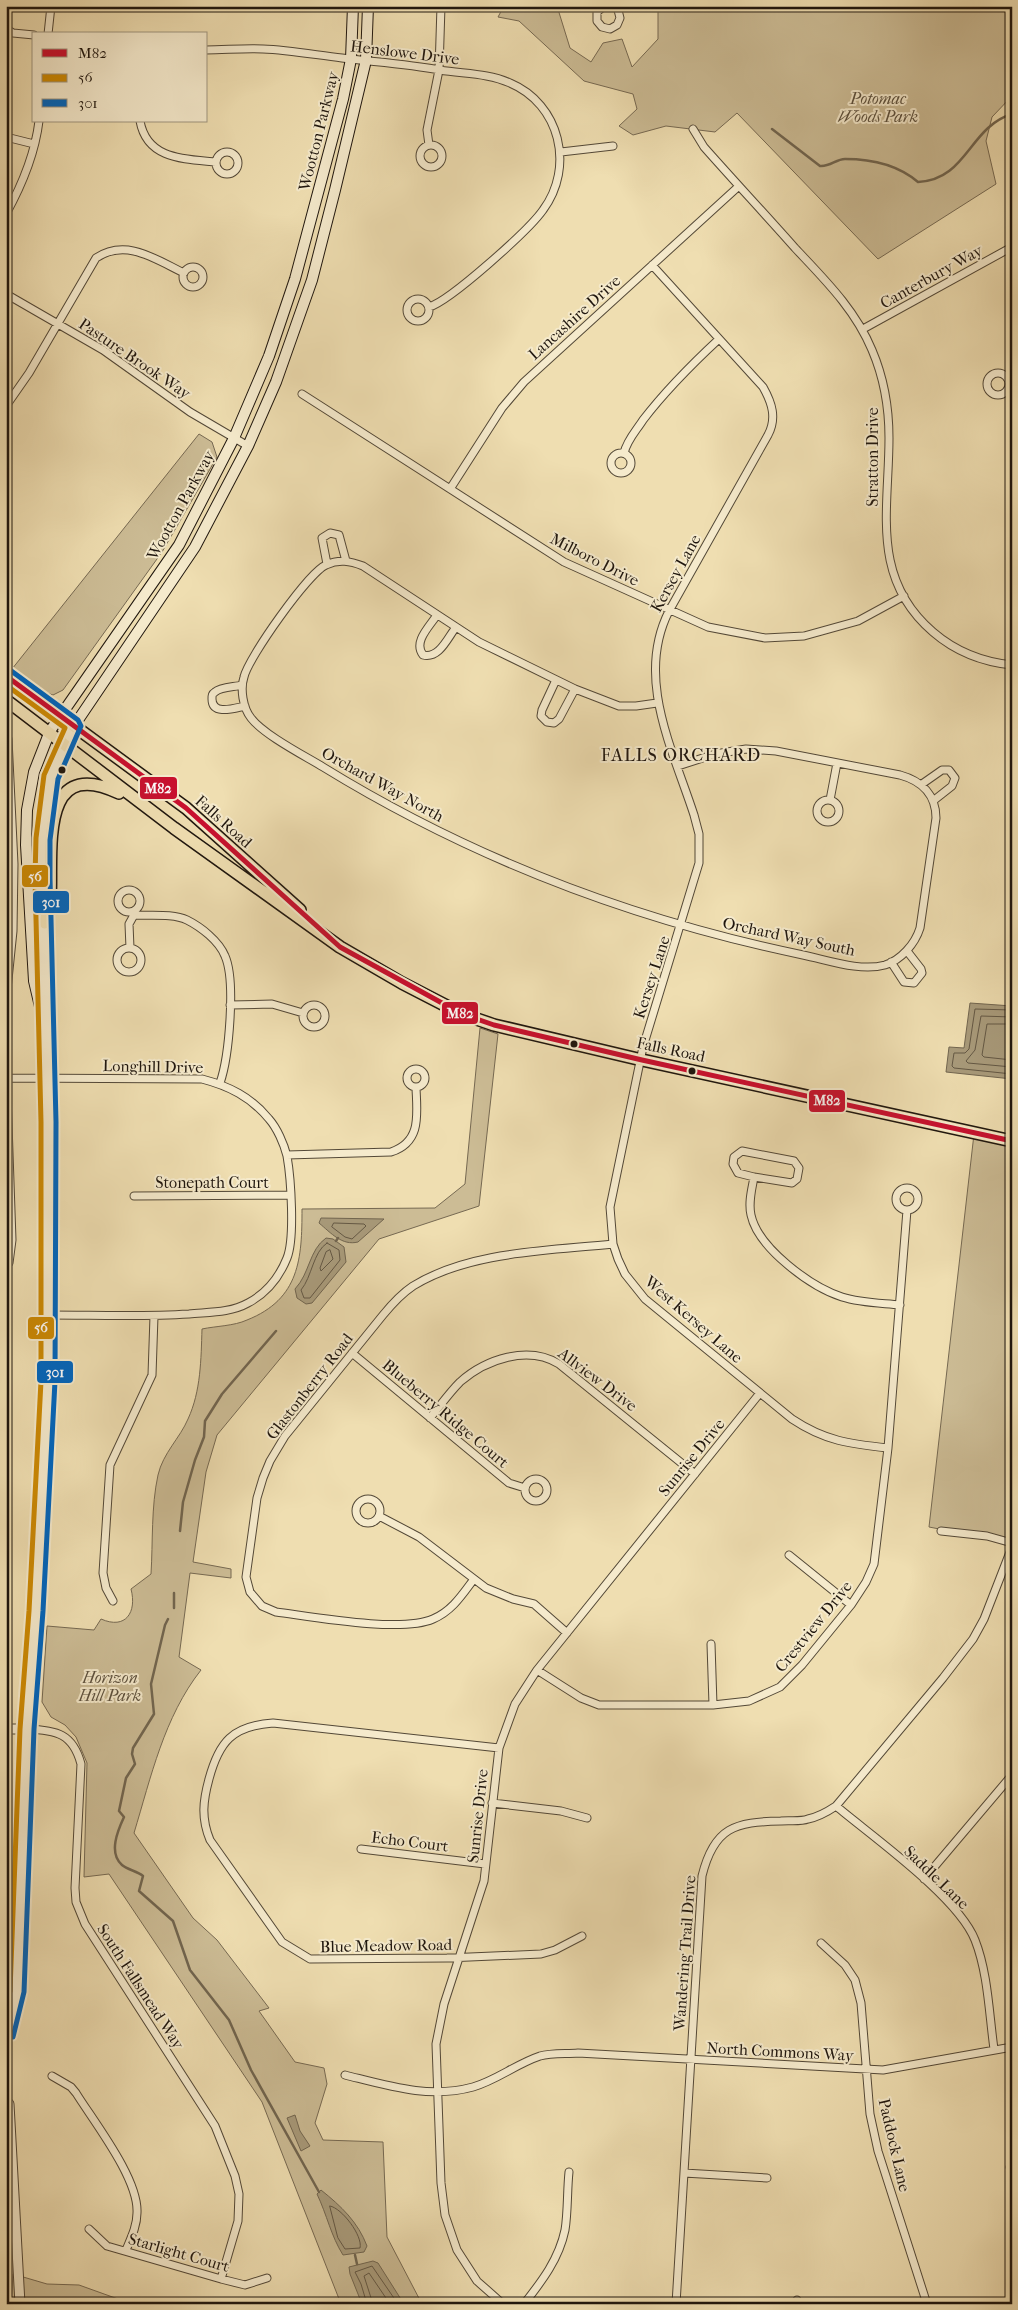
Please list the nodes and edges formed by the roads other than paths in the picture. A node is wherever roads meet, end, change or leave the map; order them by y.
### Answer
1 (51, 6) edge
2 (353, 6) edge
3 (368, 6) edge
4 (442, 6) edge
5 (603, 6) edge
6 (612, 6) edge
7 (6, 29) edge
8 (48, 32) edge
9 (32, 35) edge
10 (208, 50) edge
11 (351, 59) junction
12 (366, 60) junction
13 (439, 70) junction
14 (39, 122) edge
15 (140, 122) edge
16 (693, 129) dead end
17 (6, 137) edge
18 (34, 144) junction
19 (429, 145) dead end
20 (612, 146) dead end
21 (561, 152) junction
22 (216, 162) dead end
23 (739, 186) junction
24 (6, 214) edge
25 (1012, 247) edge
26 (652, 265) junction
27 (184, 273) dead end
28 (6, 294) edge
29 (428, 307) dead end
30 (58, 323) junction
31 (863, 329) junction
32 (720, 339) junction
33 (302, 394) dead end
34 (6, 406) edge
35 (234, 438) junction
36 (248, 446) junction
37 (624, 453) dead end
38 (450, 489) junction
39 (346, 561) junction
40 (327, 564) junction
41 (904, 596) junction
42 (669, 611) junction
43 (437, 615) junction
44 (456, 627) junction
45 (1012, 665) edge
46 (6, 676) edge
47 (556, 680) junction
48 (242, 685) junction
49 (575, 689) junction
50 (6, 700) edge
51 (657, 703) junction
52 (245, 706) junction
53 (60, 716) junction
54 (74, 726) junction
55 (50, 731) junction
56 (7, 739) edge
57 (64, 746) junction
58 (837, 763) junction
59 (678, 766) junction
60 (922, 784) junction
61 (830, 800) dead end
62 (933, 801) junction
63 (146, 807) junction
64 (45, 923) junction
65 (682, 926) junction
66 (340, 947) junction
67 (130, 948) dead end
68 (907, 950) junction
69 (891, 962) junction
70 (6, 1000) edge
71 (6, 1005) edge
72 (230, 1005) junction
73 (303, 1013) dead end
74 (45, 1029) junction
75 (642, 1060) junction
76 (8, 1078) junction
77 (47, 1079) junction
78 (220, 1084) junction
79 (416, 1088) dead end
80 (1012, 1141) edge
81 (287, 1155) junction
82 (754, 1177) junction
83 (290, 1195) junction
84 (134, 1196) dead end
85 (907, 1210) dead end
86 (613, 1244) junction
87 (6, 1265) edge
88 (900, 1305) junction
89 (49, 1315) junction
90 (154, 1316) junction
91 (352, 1353) junction
92 (760, 1393) junction
93 (430, 1418) junction
94 (888, 1448) junction
95 (695, 1474) junction
96 (525, 1488) dead end
97 (379, 1516) dead end
98 (941, 1531) dead end
99 (1012, 1545) edge
100 (789, 1555) dead end
101 (474, 1579) junction
102 (113, 1601) dead end
103 (851, 1605) junction
104 (567, 1633) junction
105 (711, 1644) dead end
106 (537, 1670) junction
107 (713, 1705) junction
108 (6, 1729) edge
109 (27, 1729) junction
110 (499, 1748) junction
111 (1012, 1775) edge
112 (492, 1803) junction
113 (836, 1806) junction
114 (587, 1818) dead end
115 (361, 1849) dead end
116 (485, 1864) junction
117 (924, 1879) junction
118 (582, 1936) dead end
119 (820, 1943) dead end
120 (458, 1958) junction
121 (6, 2035) edge
122 (1012, 2047) edge
123 (994, 2049) junction
124 (691, 2060) junction
125 (866, 2070) junction
126 (52, 2076) dead end
127 (345, 2076) dead end
128 (437, 2093) junction
129 (6, 2101) edge
130 (7, 2115) edge
131 (569, 2172) dead end
132 (684, 2173) junction
133 (767, 2178) dead end
134 (89, 2229) dead end
135 (126, 2250) junction
136 (267, 2278) dead end
137 (221, 2279) junction
138 (20, 2304) edge
139 (504, 2304) edge
140 (524, 2304) edge
141 (676, 2304) edge
142 (928, 2304) edge

1 - 8 street
2 - 11 main road, Wootton Parkway
3 - 12 main road, Wootton Parkway
4 - 13 street
5 - 6 street
7 - 9 street
10 - 11 street, Henslowe Drive
11 - 12 street, Henslowe Drive
11 - 35 main road, Wootton Parkway
12 - 13 street, Henslowe Drive
12 - 36 main road, Wootton Parkway
13 - 19 street
13 - 21 street, Henslowe Drive
14 - 18 street
15 - 22 street
16 - 23 street, Stratton Drive
17 - 18 street
18 - 24 street
20 - 21 street
21 - 29 street, Henslowe Drive
23 - 26 street, Lancashire Drive
23 - 31 street, Stratton Drive
25 - 31 street, Canterbury Way
26 - 32 street, Kersey Lane
26 - 38 street, Lancashire Drive
27 - 30 street
28 - 30 street, Pasture Brook Way
30 - 34 street
30 - 35 street, Pasture Brook Way
31 - 41 street, Stratton Drive
32 - 37 street
32 - 42 street, Kersey Lane
33 - 38 street, Milboro Drive
35 - 36 street, Pasture Brook Way
35 - 53 main road, Wootton Parkway
36 - 54 main road, Wootton Parkway
38 - 42 street, Milboro Drive
39 - 40 street
39 - 40 street
39 - 43 street
40 - 48 street, Orchard Way North
41 - 42 street, Milboro Drive
41 - 45 street, Stratton Drive
42 - 51 street, Kersey Lane
43 - 44 street
43 - 44 street
44 - 47 street
46 - 53 main road, Falls Road
47 - 49 street
47 - 49 street
48 - 52 street, Orchard Way North
48 - 52 street
49 - 51 street
50 - 55 main road, Falls Road
51 - 59 street, Kersey Lane
52 - 65 street, Orchard Way North
53 - 54 main road, Falls Road
53 - 55 main road, Wootton Parkway
54 - 57 main road, Wootton Parkway
54 - 66 main road, Falls Road
55 - 57 main road, Falls Road
55 - 74 main road, Wootton Parkway
56 - 70 street
57 - 63 main road, Falls Road
57 - 64 main road, Wootton Parkway
58 - 59 street
58 - 60 street
58 - 61 street
59 - 65 street, Kersey Lane
60 - 62 street, Orchard Way South
60 - 62 street
62 - 68 street, Orchard Way South
63 - 64 main road
63 - 66 main road, Falls Road
64 - 74 main road, Wootton Parkway
65 - 69 street, Orchard Way South
65 - 75 street, Kersey Lane
66 - 75 main road, Falls Road
67 - 72 street
68 - 69 street, Orchard Way South
68 - 69 street
71 - 76 street
72 - 73 street
72 - 78 street
74 - 77 main road, Wootton Parkway
75 - 80 main road, Falls Road
75 - 86 street, West Kersey Lane
76 - 77 street, Longhill Drive
76 - 87 street
77 - 78 street, Longhill Drive
77 - 89 main road, Wootton Parkway
78 - 81 street, Longhill Drive
79 - 81 street
81 - 83 street, Longhill Drive
82 - 82 street
82 - 88 street
83 - 84 street, Stonepath Court
83 - 90 street, Longhill Drive
85 - 88 street, Crestview Drive
86 - 91 street, Glastonberry Road
86 - 92 street, West Kersey Lane
88 - 94 street, Crestview Drive
89 - 90 street, Longhill Drive
89 - 109 main road, Wootton Parkway
90 - 102 street
91 - 93 street, Blueberry Ridge Court
91 - 101 street, Glastonberry Road
92 - 94 street, West Kersey Lane
92 - 95 street, Sunrise Drive
93 - 95 street, Allview Drive
93 - 96 street, Blueberry Ridge Court
94 - 103 street, Crestview Drive
95 - 104 street, Sunrise Drive
97 - 101 street
98 - 99 street
99 - 113 street, Wandering Trail Drive
100 - 103 street
101 - 104 street
103 - 107 street, Crestview Drive
104 - 106 street, Sunrise Drive
105 - 107 street
106 - 107 street, Crestview Drive
106 - 110 street, Sunrise Drive
108 - 109 street
109 - 121 main road, Wootton Parkway
109 - 137 street, South Fallsmead Way
110 - 112 street, Sunrise Drive
110 - 120 street, Blue Meadow Road
111 - 117 street
112 - 114 street
112 - 116 street, Sunrise Drive
113 - 117 street, Saddle Lane
113 - 124 street, Wandering Trail Drive
115 - 116 street, Echo Court
116 - 120 street, Sunrise Drive
117 - 123 street, Saddle Lane
118 - 120 street, Blue Meadow Road
119 - 125 street, Paddock Lane
120 - 128 street, Sunrise Drive
122 - 123 street, North Commons Way
123 - 125 street, North Commons Way
124 - 125 street, North Commons Way
124 - 128 street, North Commons Way
124 - 132 street, Wandering Trail Drive
125 - 142 street, Paddock Lane
126 - 135 street
127 - 128 street, North Commons Way
128 - 139 street, Sunrise Drive
129 - 130 street
130 - 138 street
131 - 140 street
132 - 133 street
132 - 141 street, Wandering Trail Drive
134 - 135 street, Starlight Court
135 - 137 street, Starlight Court
136 - 137 street, Starlight Court

